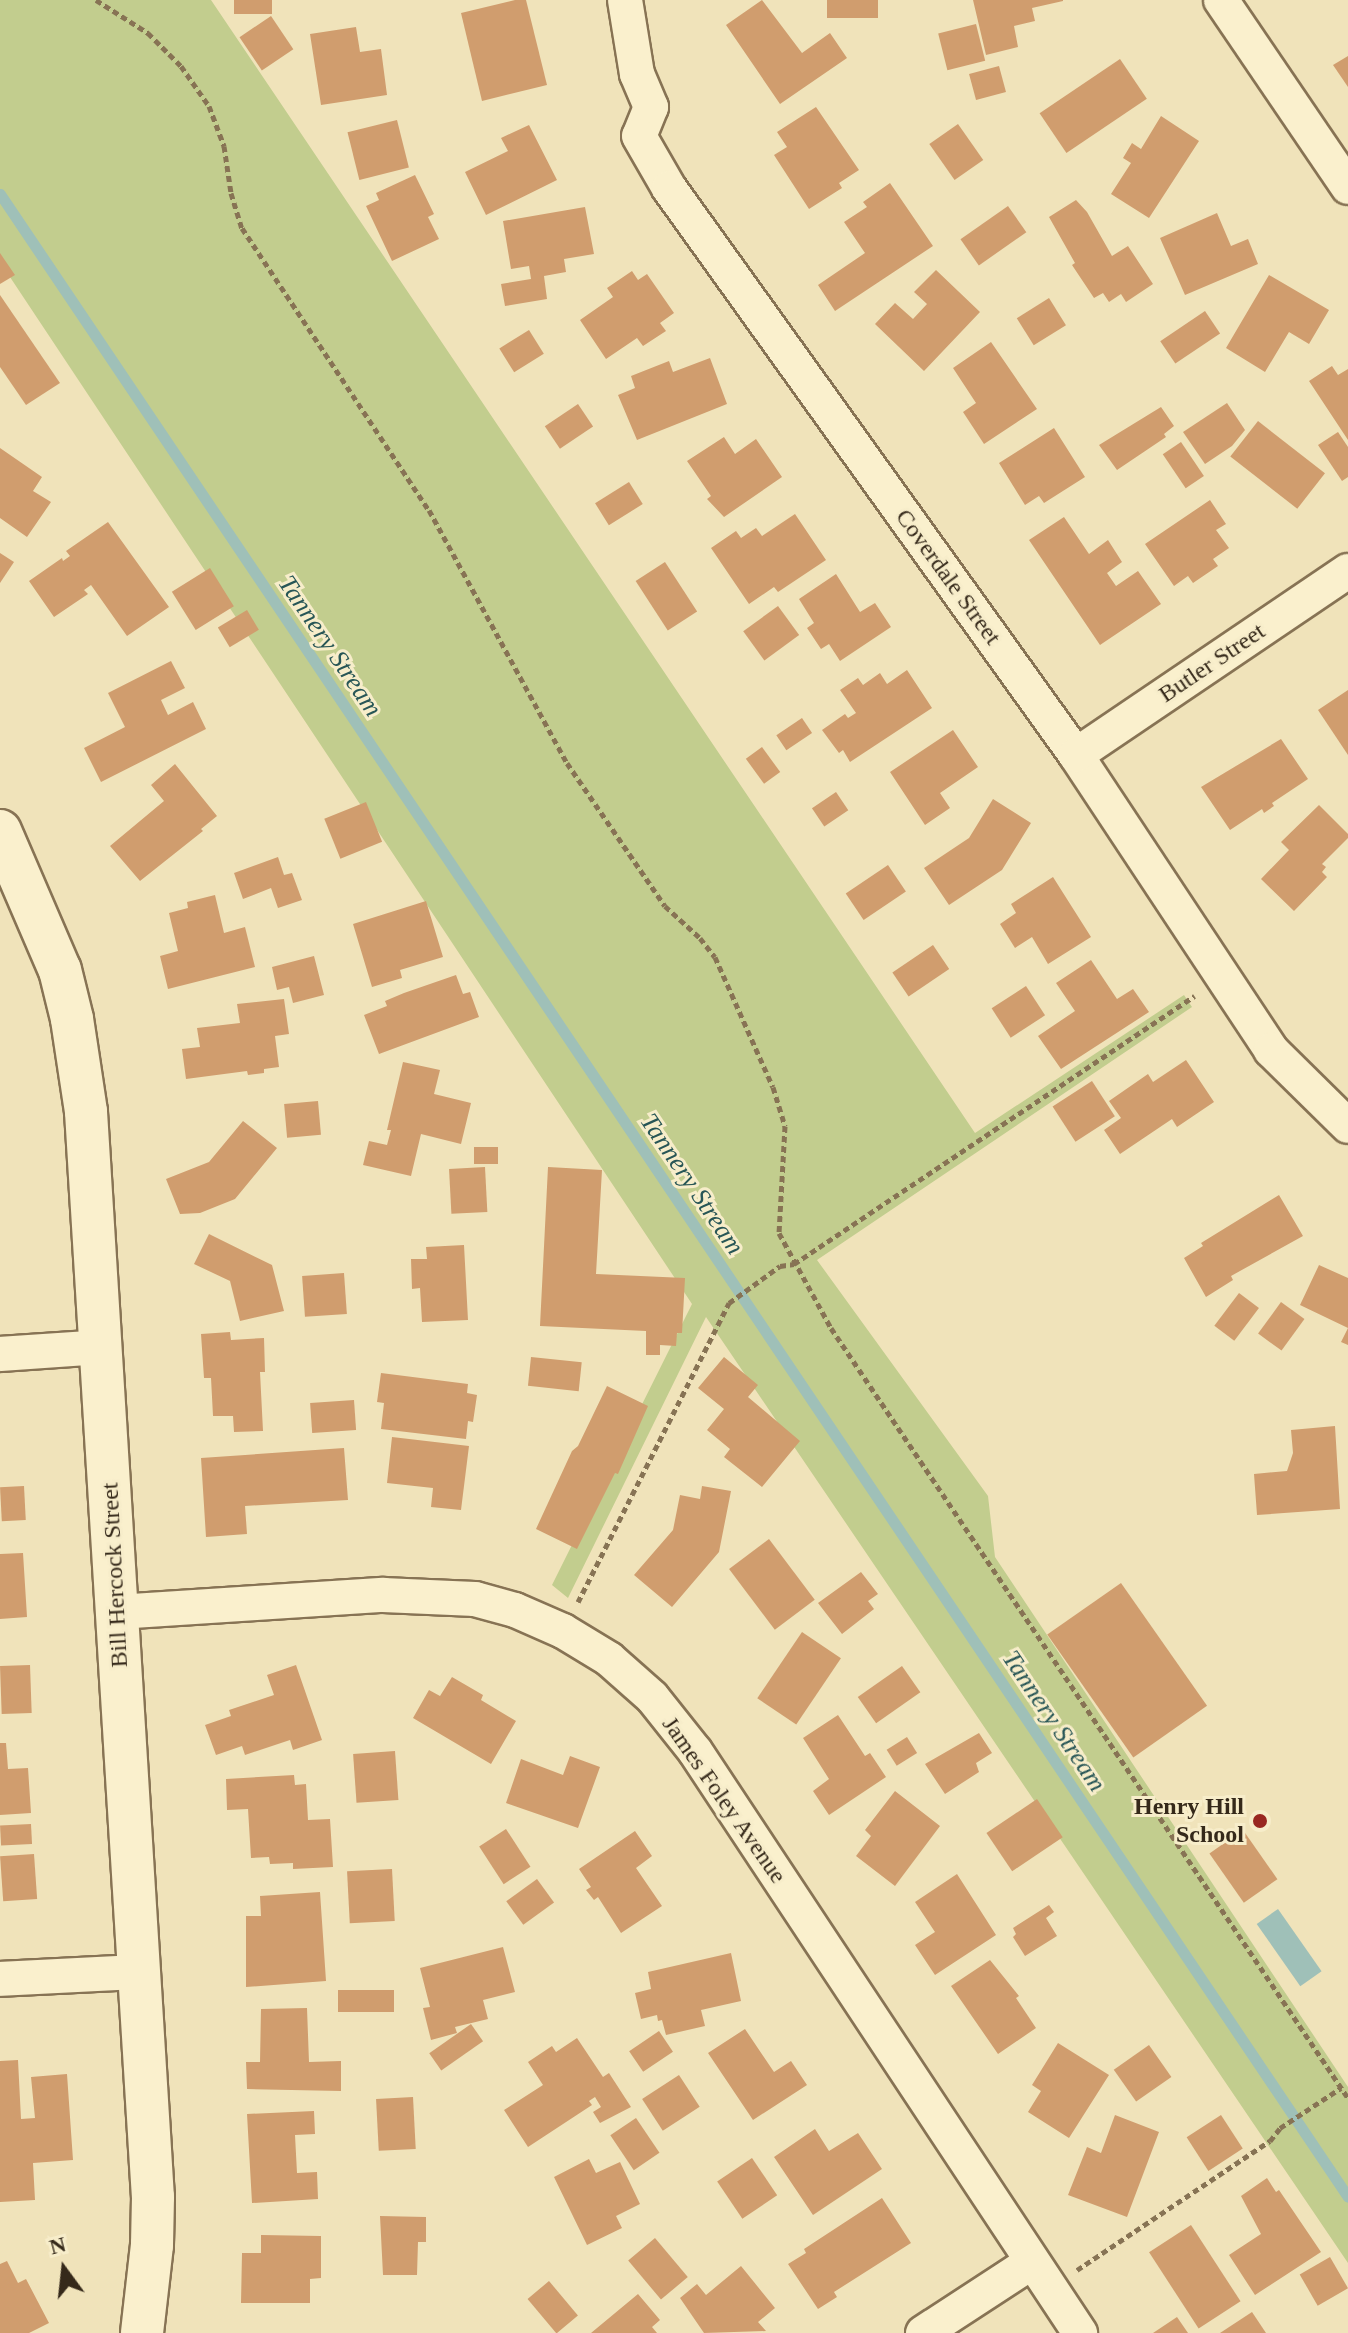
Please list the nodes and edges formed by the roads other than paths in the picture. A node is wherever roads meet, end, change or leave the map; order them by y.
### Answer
1 (625, 0) edge
2 (1221, 0) edge
3 (1348, 187) edge
4 (1348, 571) edge
5 (1076, 755) junction
6 (0, 831) edge
7 (1348, 1126) edge
8 (102, 1347) junction
9 (0, 1354) edge
10 (117, 1612) junction
11 (140, 1972) junction
12 (0, 1979) edge
13 (1041, 2275) junction
14 (142, 2333) edge
15 (923, 2333) edge
16 (1080, 2333) edge

1 - 5 street, Coverdale Street
2 - 3 street
4 - 5 street, Butler Street
5 - 7 street, Coverdale Street
6 - 8 street, Bill Hercock Street
8 - 9 street
8 - 10 street, Bill Hercock Street
10 - 11 street, Bill Hercock Street
10 - 13 street, James Foley Avenue
11 - 12 street
11 - 14 street, Bill Hercock Street
13 - 15 street
13 - 16 street, James Foley Avenue

